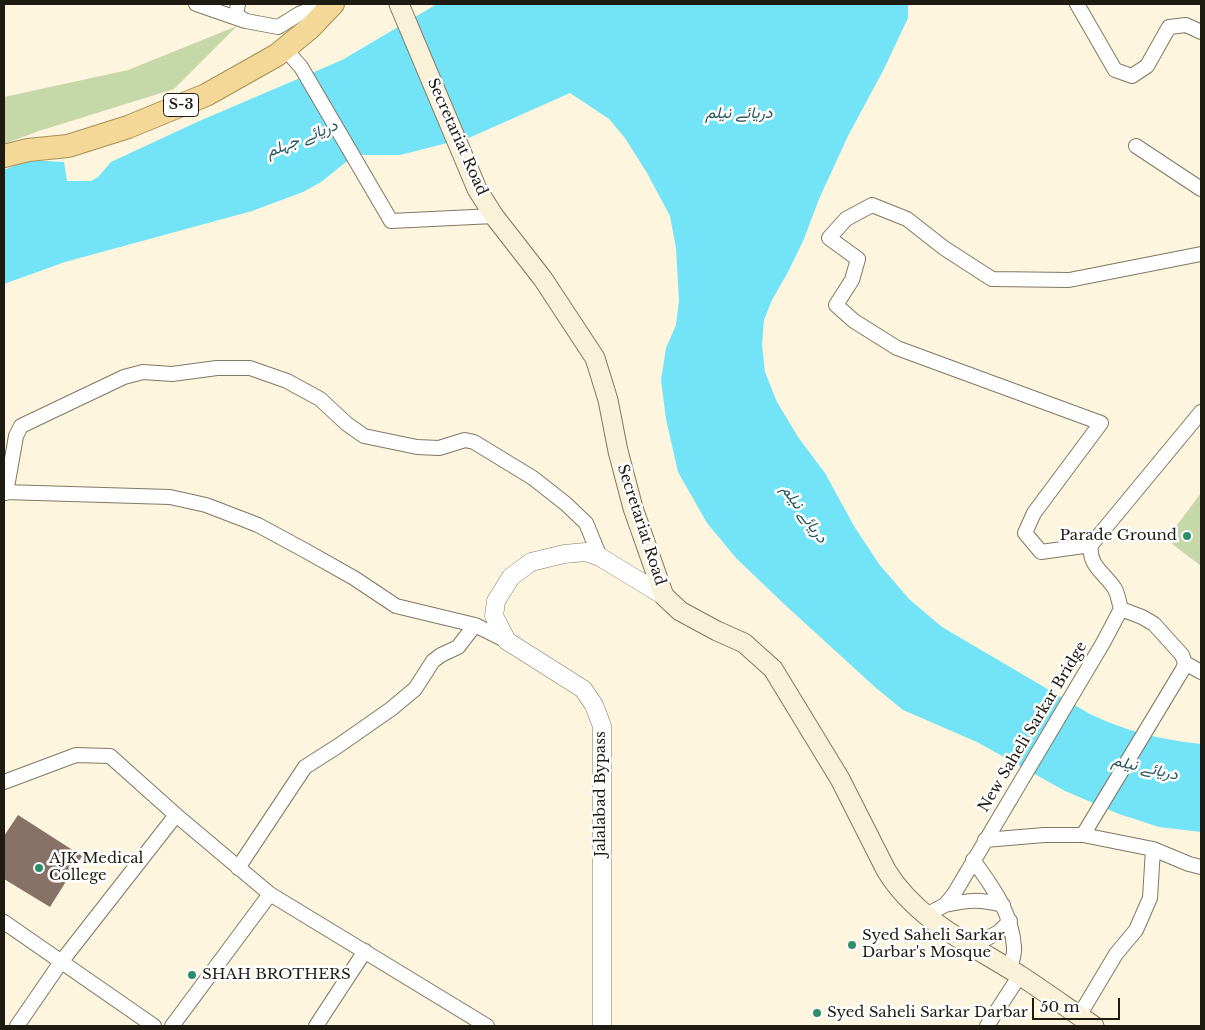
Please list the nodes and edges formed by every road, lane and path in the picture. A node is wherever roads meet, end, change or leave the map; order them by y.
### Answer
1 (196, 4) edge
2 (324, 4) edge
3 (333, 4) edge
4 (398, 4) edge
5 (1077, 4) edge
6 (240, 13) edge
7 (1201, 32) edge
8 (285, 49) junction
9 (1136, 146) dead end
10 (4, 156) edge
11 (1201, 189) edge
12 (494, 216) junction
13 (1201, 254) edge
14 (1201, 412) edge
15 (5, 492) edge
16 (1090, 545) junction
17 (600, 557) junction
18 (664, 596) junction
19 (1121, 608) junction
20 (474, 625) junction
21 (507, 641) junction
22 (1185, 663) junction
23 (1201, 672) edge
24 (4, 782) edge
25 (176, 815) junction
26 (1085, 833) junction
27 (988, 834) junction
28 (1153, 849) junction
29 (974, 860) junction
30 (1201, 867) edge
31 (238, 868) junction
32 (270, 894) junction
33 (1003, 905) junction
34 (945, 906) junction
35 (926, 915) junction
36 (1010, 921) junction
37 (4, 922) edge
38 (972, 946) junction
39 (365, 951) junction
40 (61, 962) junction
41 (1015, 973) junction
42 (1086, 1021) edge
43 (16, 1026) edge
44 (154, 1026) edge
45 (172, 1026) edge
46 (316, 1026) edge
47 (486, 1026) edge
48 (602, 1026) edge
49 (987, 1026) edge

1 - 6 street
2 - 6 street
3 - 8 highway, S-3
4 - 12 main road, Secretariat Road
5 - 7 street
8 - 10 highway, S-3
8 - 12 street
9 - 11 street
12 - 18 main road, Secretariat Road
13 - 16 street
14 - 16 street
15 - 17 street
15 - 20 street
16 - 19 street
17 - 18 street
17 - 21 street
18 - 35 main road, Secretariat Road
19 - 22 street
19 - 27 street, New Saheli Sarkar Bridge
20 - 21 street
20 - 31 street
21 - 48 street, Jalalabad Bypass
22 - 23 street
22 - 26 street
24 - 25 street
25 - 31 street
25 - 40 street
26 - 27 street
26 - 28 street
27 - 29 street, New Saheli Sarkar Bridge
28 - 30 street
28 - 42 street
29 - 33 street
29 - 34 street, New Saheli Sarkar Bridge
31 - 32 street
32 - 39 street
32 - 45 street
33 - 34 street
33 - 36 street
34 - 35 street
35 - 38 main road, Secretariat Road
36 - 38 street
36 - 41 street
37 - 40 street
38 - 41 main road, Secretariat Road
39 - 46 street
39 - 47 street
40 - 43 street
40 - 44 street
41 - 42 main road, Secretariat Road
41 - 49 street

